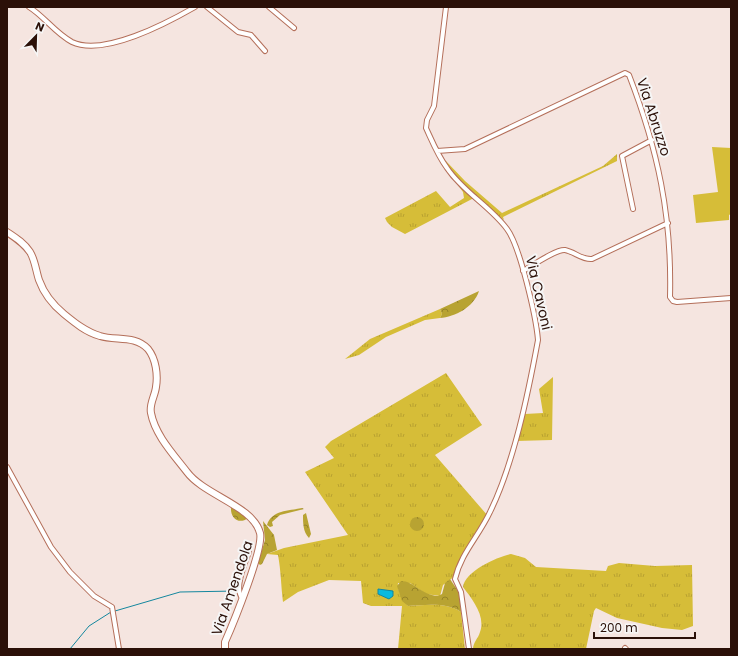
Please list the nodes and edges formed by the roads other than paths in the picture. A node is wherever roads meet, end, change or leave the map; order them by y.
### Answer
1 (29, 7) edge
2 (195, 7) edge
3 (207, 7) edge
4 (270, 7) edge
5 (446, 7) edge
6 (294, 28) dead end
7 (266, 51) dead end
8 (652, 140) junction
9 (437, 151) junction
10 (633, 210) dead end
11 (668, 223) junction
12 (7, 232) edge
13 (523, 271) junction
14 (731, 298) edge
15 (7, 467) edge
16 (250, 552) dead end
17 (242, 598) junction
18 (119, 649) edge
19 (225, 649) edge
20 (469, 649) edge

1 - 2 street
3 - 7 street
4 - 6 street
5 - 9 street, Via Cavoni
8 - 9 street, Via Abruzzo
8 - 10 street
8 - 11 street, Via Abruzzo
9 - 13 street, Via Cavoni
11 - 13 street
11 - 14 street, Via Abruzzo
12 - 17 main road, Via Amendola
13 - 20 street, Via Cavoni
15 - 18 street
16 - 17 street
17 - 19 main road, Via Amendola

